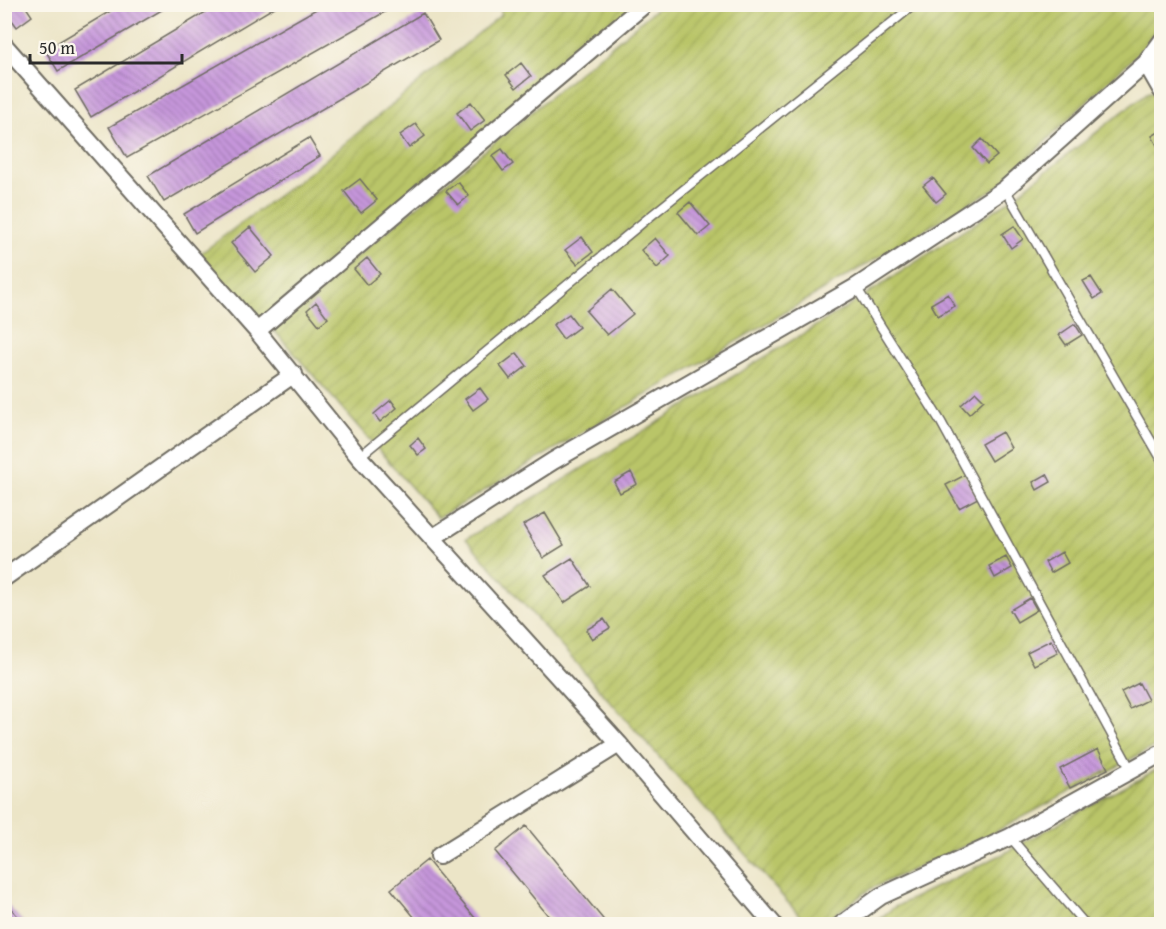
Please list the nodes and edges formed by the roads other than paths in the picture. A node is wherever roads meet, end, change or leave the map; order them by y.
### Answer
1 (645, 4) edge
2 (915, 4) edge
3 (1161, 41) edge
4 (4, 45) edge
5 (1154, 64) edge
6 (1161, 91) edge
7 (1005, 189) junction
8 (856, 287) junction
9 (257, 331) junction
10 (294, 374) junction
11 (359, 457) junction
12 (1161, 460) edge
13 (432, 538) junction
14 (4, 578) edge
15 (619, 744) junction
16 (1161, 753) edge
17 (1131, 770) junction
18 (1010, 837) junction
19 (439, 856) dead end
20 (773, 924) edge
21 (842, 924) edge
22 (1085, 924) edge

1 - 9 street
2 - 11 lane
3 - 5 street
4 - 9 street
5 - 6 street
5 - 7 street
7 - 8 street
7 - 12 lane
8 - 13 street
8 - 17 lane
9 - 10 street
10 - 11 street
10 - 14 street
11 - 13 street
13 - 15 street
15 - 19 street
15 - 20 street
16 - 17 street
17 - 18 street
18 - 21 street
18 - 22 lane

